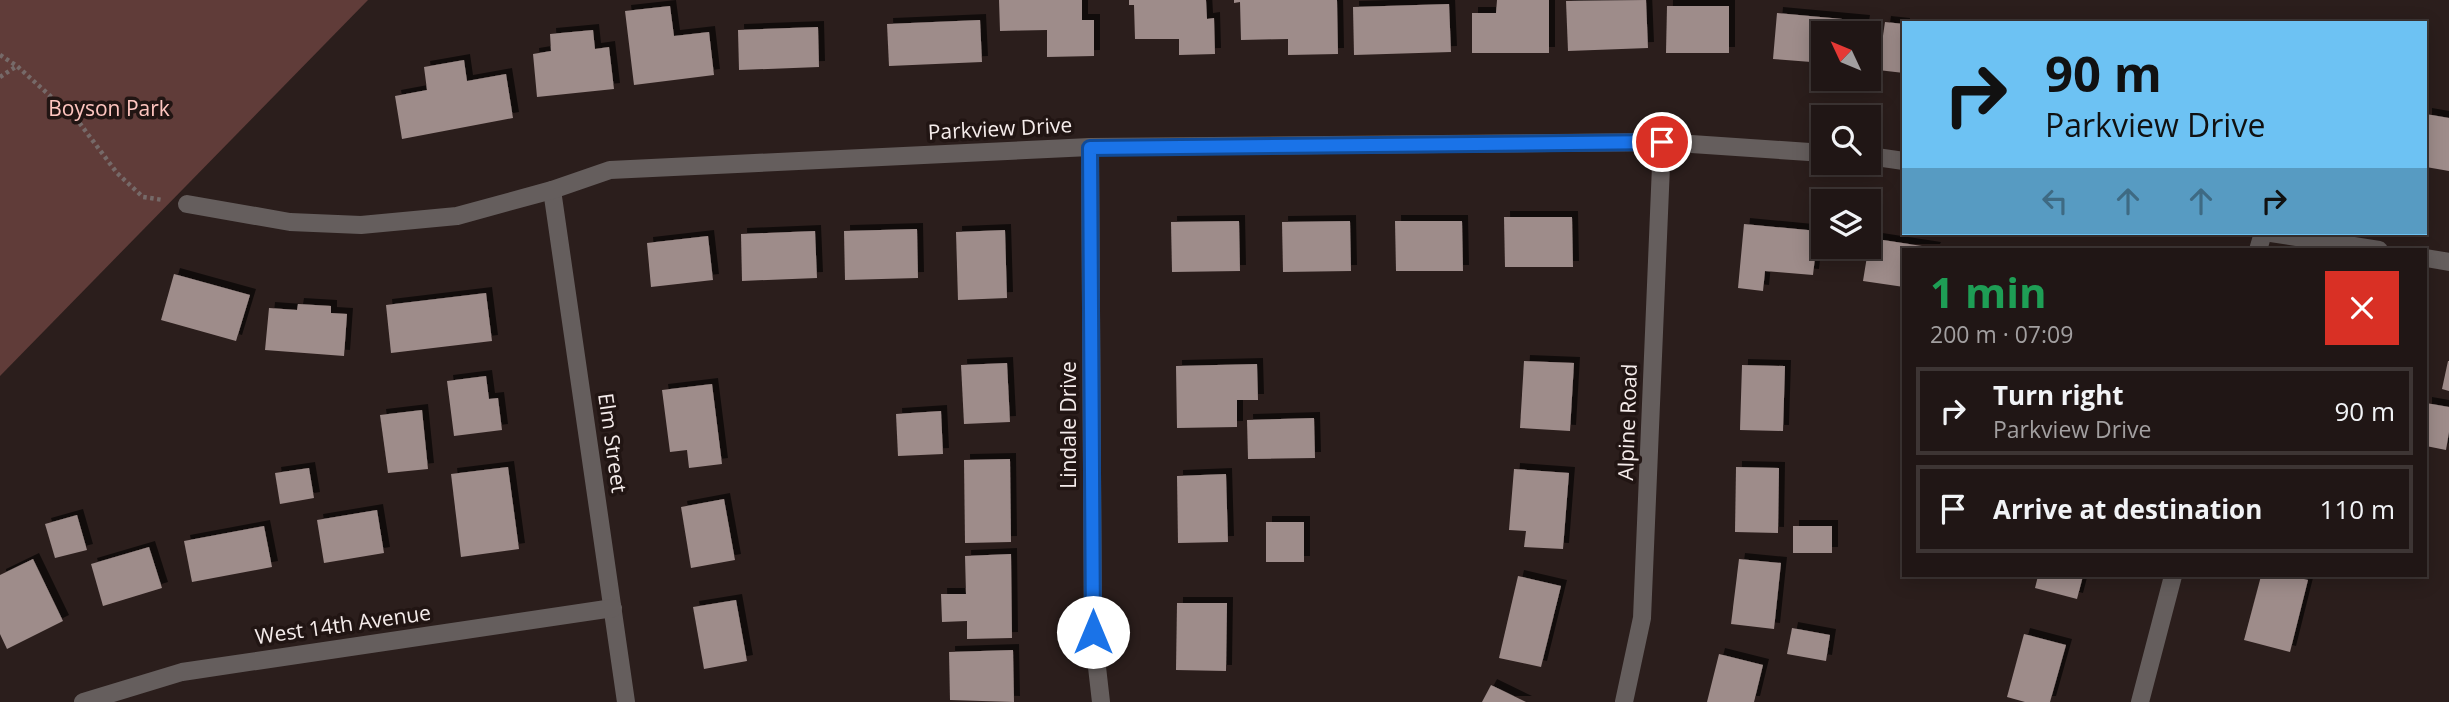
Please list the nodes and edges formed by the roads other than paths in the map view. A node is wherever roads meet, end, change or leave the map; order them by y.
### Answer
1 (1662, 142) junction
2 (1090, 148) junction
3 (1811, 152) edge
4 (1881, 158) edge
5 (1902, 161) edge
6 (552, 190) junction
7 (187, 204) road end
8 (2284, 235) edge
9 (2366, 248) edge
10 (2427, 258) edge
11 (2449, 262) edge
12 (2173, 577) edge
13 (613, 608) junction
14 (83, 702) edge
15 (626, 702) edge
16 (1101, 702) edge
17 (1624, 702) edge
18 (2140, 702) edge

1 - 2 street, Parkview Drive
1 - 3 street, Parkview Drive
1 - 17 street, Alpine Road
2 - 6 street, Parkview Drive
2 - 16 street, Lindale Drive
4 - 5 street
6 - 7 street, Parkview Drive
6 - 13 street, Elm Street
8 - 9 street
10 - 11 street
12 - 18 street
13 - 14 street, West 14th Avenue
13 - 15 street, Elm Street

